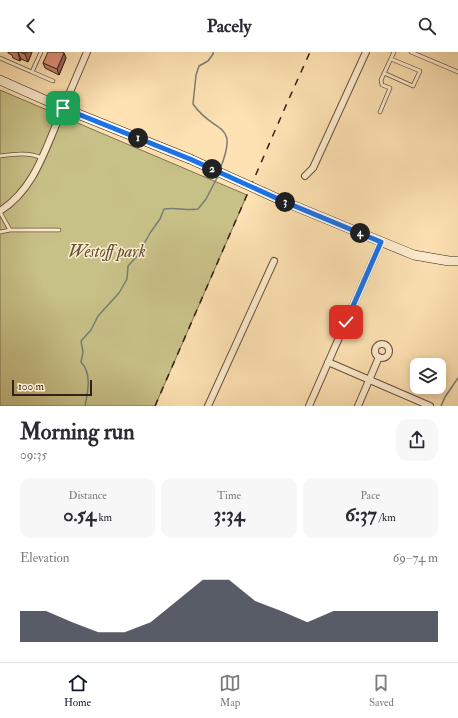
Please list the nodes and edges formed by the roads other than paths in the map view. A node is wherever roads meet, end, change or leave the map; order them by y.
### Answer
1 (41, 52) edge
2 (86, 52) edge
3 (366, 52) edge
4 (394, 52) edge
5 (411, 52) edge
6 (0, 58) edge
7 (391, 59) junction
8 (32, 72) junction
9 (384, 72) junction
10 (458, 72) edge
11 (0, 80) edge
12 (53, 81) dead end
13 (63, 108) junction
14 (380, 112) dead end
15 (0, 156) edge
16 (42, 158) junction
17 (305, 176) dead end
18 (0, 211) edge
19 (10, 230) junction
20 (59, 230) dead end
21 (0, 232) edge
22 (381, 242) junction
23 (274, 260) dead end
24 (458, 261) edge
25 (379, 357) dead end
26 (328, 362) junction
27 (370, 380) junction
28 (208, 406) edge
29 (309, 406) edge
30 (358, 406) edge
31 (430, 406) edge

1 - 8 lane
2 - 13 street
3 - 17 street
4 - 7 lane
5 - 10 lane
6 - 8 lane
7 - 9 lane
7 - 9 lane
8 - 12 lane
9 - 14 lane
11 - 13 main road
13 - 16 street
13 - 22 main road, bridge
15 - 16 lane
16 - 18 street
18 - 19 lane
19 - 20 lane
19 - 21 lane
22 - 24 main road
22 - 26 street
23 - 28 street
25 - 27 street
26 - 27 street
26 - 29 street
27 - 30 street
27 - 31 street

